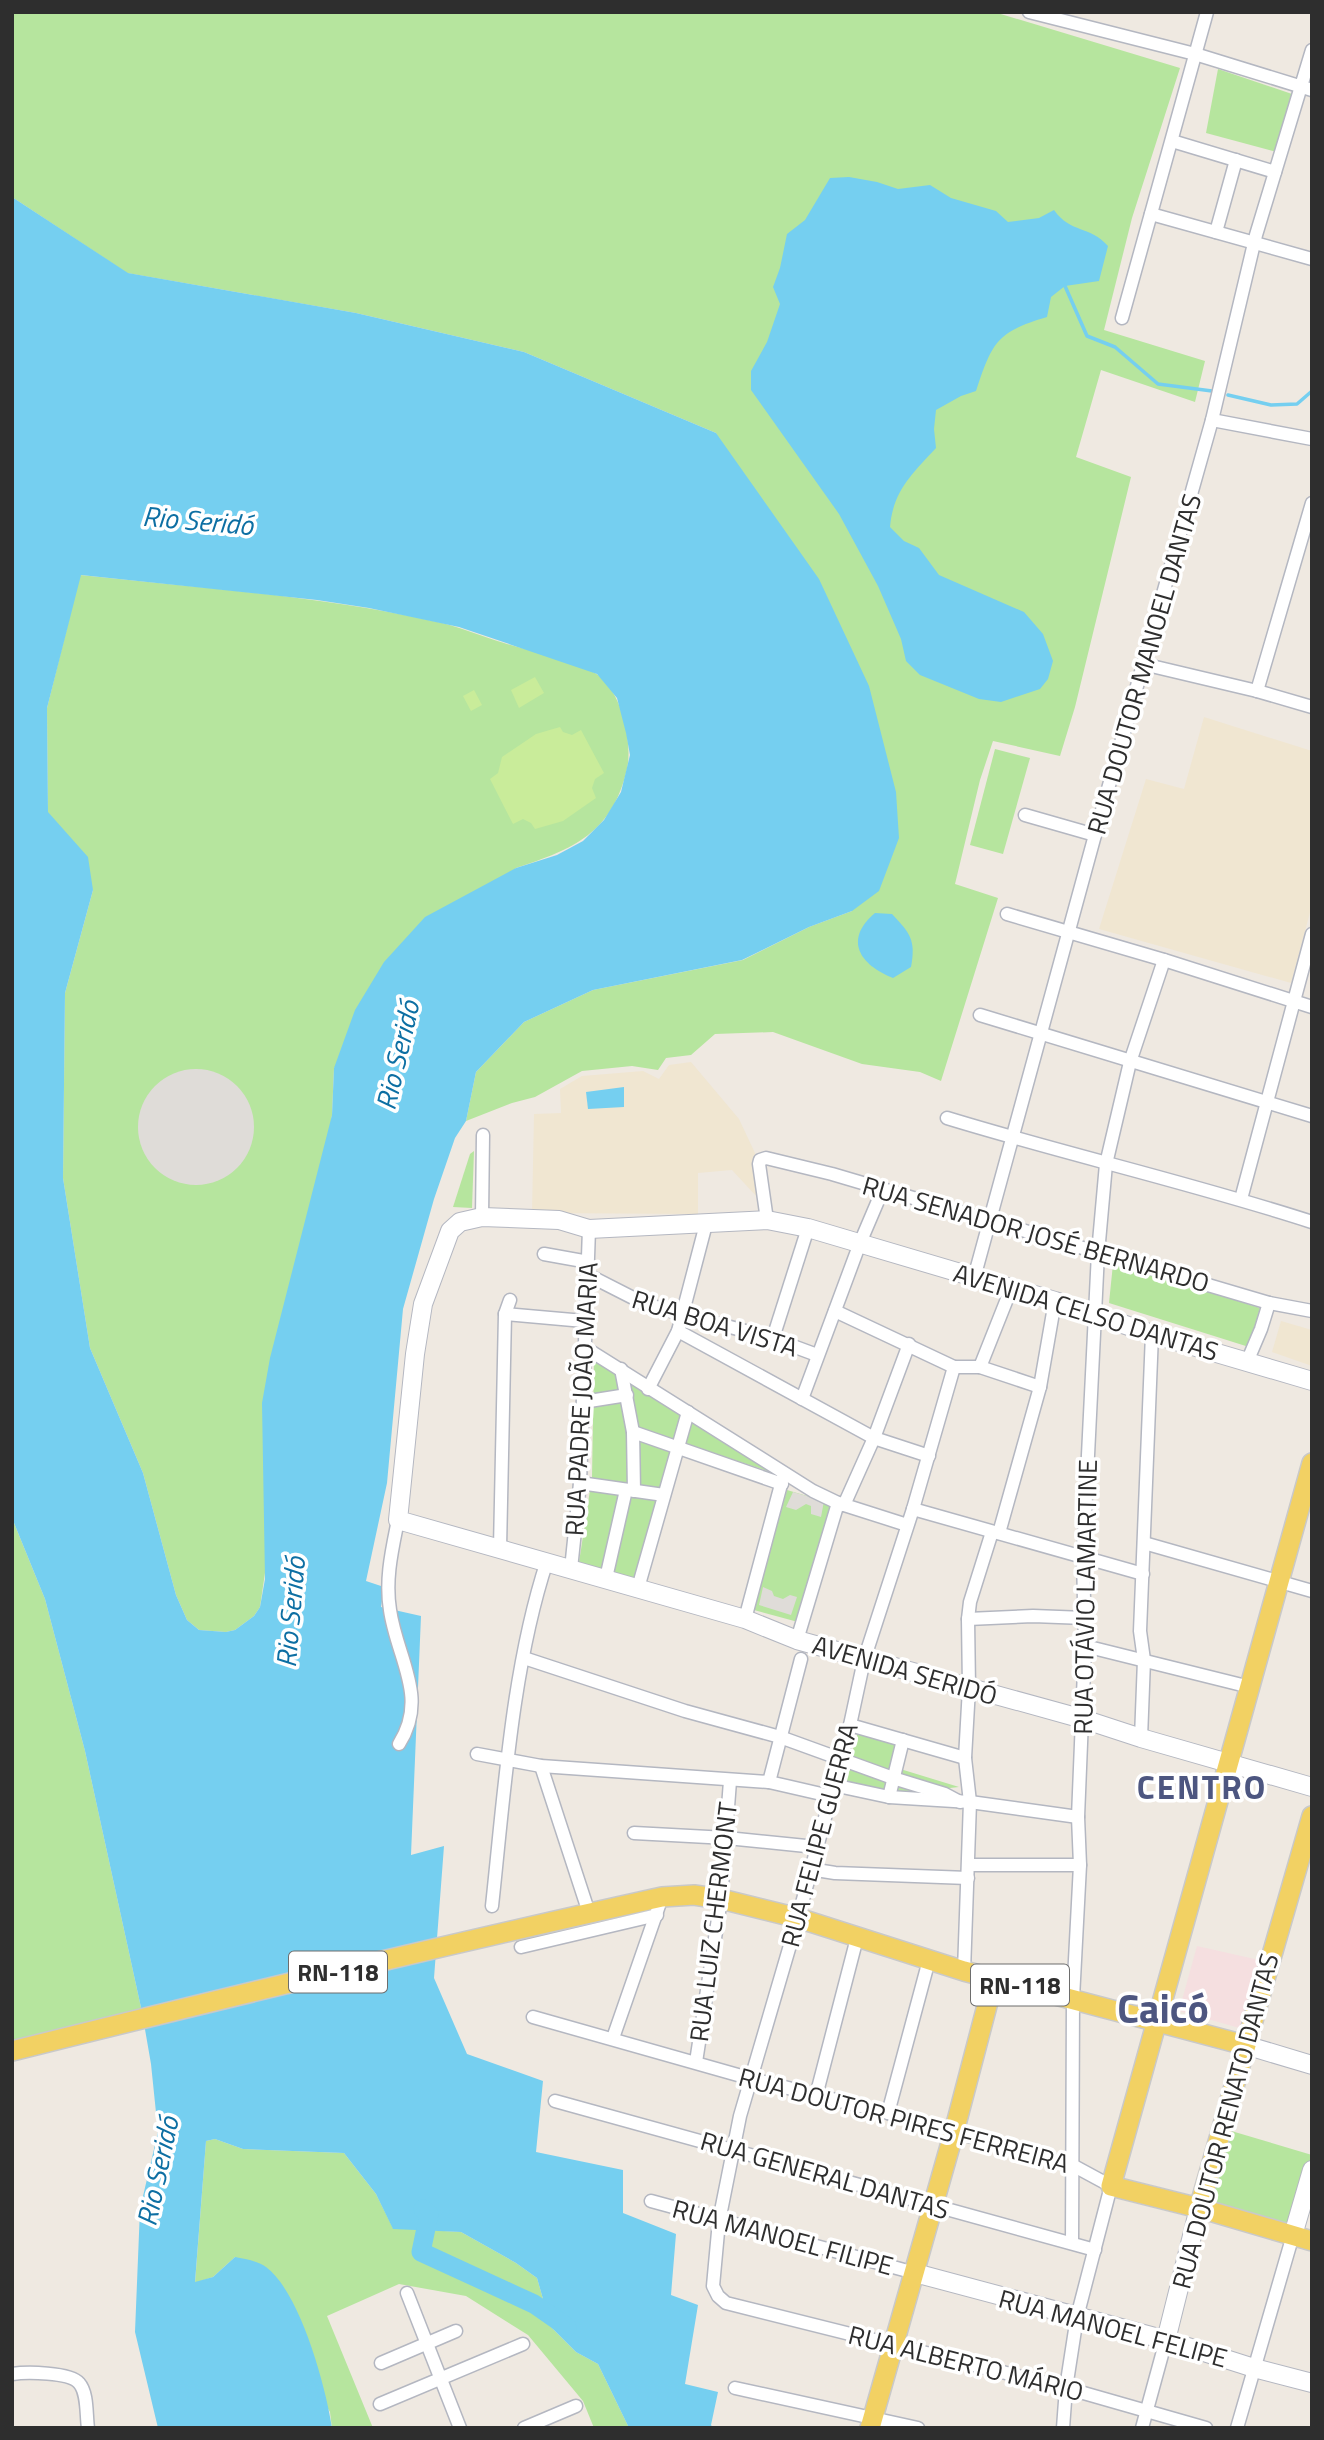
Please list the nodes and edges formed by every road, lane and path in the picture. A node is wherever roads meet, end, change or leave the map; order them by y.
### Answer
1 (1029, 12) edge
2 (1207, 12) edge
3 (1072, 17) edge
4 (1312, 50) edge
5 (1195, 54) junction
6 (1306, 88) edge
7 (1171, 141) junction
8 (1236, 160) junction
9 (1275, 172) junction
10 (1151, 214) junction
11 (1216, 232) junction
12 (1254, 242) junction
13 (1312, 259) edge
14 (1122, 318) dead end
15 (1212, 420) junction
16 (1312, 439) edge
17 (1312, 503) edge
18 (1143, 664) junction
19 (1256, 691) junction
20 (1312, 707) edge
21 (1025, 816) dead end
22 (1095, 835) junction
23 (1007, 914) dead end
24 (1069, 932) junction
25 (1312, 934) edge
26 (1164, 960) junction
27 (1293, 1001) junction
28 (1312, 1007) edge
29 (980, 1015) dead end
30 (1041, 1033) junction
31 (1130, 1062) junction
32 (1267, 1101) junction
33 (1312, 1116) edge
34 (947, 1118) dead end
35 (483, 1135) dead end
36 (1012, 1138) junction
37 (1106, 1164) junction
38 (883, 1189) junction
39 (1241, 1199) junction
40 (482, 1217) junction
41 (767, 1220) junction
42 (990, 1221) junction
43 (1312, 1222) edge
44 (706, 1224) junction
45 (808, 1228) junction
46 (589, 1229) junction
47 (860, 1243) junction
48 (1098, 1253) junction
49 (544, 1254) dead end
50 (588, 1275) junction
51 (974, 1278) junction
52 (1012, 1289) junction
53 (510, 1300) dead end
54 (1055, 1301) junction
55 (1269, 1303) junction
56 (835, 1311) junction
57 (1312, 1311) edge
58 (505, 1314) junction
59 (682, 1315) junction
60 (1096, 1315) junction
61 (584, 1321) junction
62 (678, 1331) junction
63 (1152, 1334) junction
64 (773, 1338) junction
65 (909, 1345) junction
66 (583, 1347) junction
67 (817, 1355) junction
68 (1247, 1362) junction
69 (954, 1367) junction
70 (980, 1367) junction
71 (621, 1369) junction
72 (1312, 1381) edge
73 (1040, 1387) junction
74 (649, 1389) junction
75 (627, 1395) junction
76 (802, 1399) junction
77 (583, 1402) junction
78 (688, 1412) junction
79 (633, 1432) junction
80 (874, 1438) junction
81 (678, 1448) junction
82 (929, 1456) junction
83 (1312, 1463) edge
84 (783, 1478) junction
85 (580, 1483) junction
86 (630, 1490) junction
87 (664, 1495) junction
88 (841, 1504) junction
89 (913, 1509) junction
90 (398, 1520) junction
91 (907, 1525) junction
92 (995, 1532) junction
93 (1144, 1544) junction
94 (500, 1545) junction
95 (1083, 1556) junction
96 (547, 1562) junction
97 (571, 1569) junction
98 (1143, 1574) junction
99 (606, 1578) junction
100 (1279, 1581) junction
101 (638, 1588) junction
102 (1312, 1591) edge
103 (1085, 1618) junction
104 (745, 1619) junction
105 (968, 1619) junction
106 (797, 1640) junction
107 (1085, 1646) junction
108 (524, 1658) junction
109 (801, 1659) dead end
110 (864, 1660) junction
111 (1143, 1660) junction
112 (1250, 1687) junction
113 (969, 1688) junction
114 (1083, 1719) junction
115 (850, 1725) junction
116 (780, 1737) junction
117 (1141, 1738) junction
118 (903, 1740) junction
119 (399, 1744) dead end
120 (477, 1754) dead end
121 (839, 1758) junction
122 (509, 1759) junction
123 (965, 1759) junction
124 (1229, 1762) junction
125 (541, 1766) junction
126 (893, 1778) junction
127 (730, 1782) junction
128 (769, 1783) junction
129 (1312, 1787) edge
130 (831, 1791) junction
131 (889, 1797) junction
132 (965, 1802) junction
133 (1078, 1816) junction
134 (1312, 1816) edge
135 (634, 1833) dead end
136 (727, 1838) junction
137 (816, 1847) junction
138 (1080, 1865) junction
139 (810, 1869) junction
140 (968, 1872) junction
141 (721, 1899) junction
142 (492, 1906) dead end
143 (659, 1906) junction
144 (589, 1913) junction
145 (798, 1918) junction
146 (858, 1938) junction
147 (521, 1947) dead end
148 (929, 1960) junction
149 (964, 1970) junction
150 (994, 1979) junction
151 (1073, 1998) junction
152 (533, 2017) dead end
153 (1156, 2021) junction
154 (613, 2038) junction
155 (1245, 2045) junction
156 (12, 2051) edge
157 (696, 2062) junction
158 (1312, 2065) edge
159 (752, 2079) junction
160 (816, 2096) junction
161 (555, 2101) dead end
162 (888, 2113) junction
163 (954, 2132) junction
164 (733, 2148) junction
165 (1073, 2166) junction
166 (1312, 2170) edge
167 (1111, 2186) junction
168 (651, 2201) dead end
169 (933, 2204) junction
170 (1199, 2208) junction
171 (719, 2221) junction
172 (1302, 2238) edge
173 (1072, 2243) junction
174 (1095, 2249) junction
175 (915, 2273) junction
176 (407, 2293) dead end
177 (726, 2303) joint
178 (1077, 2317) junction
179 (456, 2330) dead end
180 (1166, 2340) junction
181 (426, 2343) junction
182 (523, 2344) dead end
183 (895, 2345) junction
184 (381, 2363) dead end
185 (1254, 2368) junction
186 (12, 2374) edge
187 (441, 2379) junction
188 (1312, 2383) edge
189 (734, 2388) dead end
190 (1066, 2388) junction
191 (380, 2404) dead end
192 (576, 2406) dead end
193 (1147, 2410) junction
194 (872, 2423) edge
195 (546, 2424) edge
196 (88, 2428) edge
197 (460, 2428) edge
198 (524, 2428) edge
199 (918, 2428) edge
200 (1063, 2428) edge
201 (1142, 2428) edge
202 (1206, 2428) edge
203 (1237, 2428) edge

1 - 3 street
2 - 5 street
3 - 5 street
4 - 6 street, RUA DOUTOR MANOEL DANTAS
5 - 6 street
5 - 7 street
6 - 9 street, RUA DOUTOR MANOEL DANTAS
7 - 8 street
7 - 10 street
8 - 9 street
8 - 11 street
9 - 12 street, RUA DOUTOR MANOEL DANTAS
10 - 11 street
10 - 14 street
11 - 12 street
12 - 13 street
12 - 15 street, RUA DOUTOR MANOEL DANTAS
15 - 16 street
15 - 18 street, RUA DOUTOR MANOEL DANTAS
17 - 19 street
18 - 19 street
18 - 22 street, RUA DOUTOR MANOEL DANTAS
19 - 20 street
21 - 22 street
22 - 24 street, RUA DOUTOR MANOEL DANTAS
23 - 24 street
24 - 26 street
24 - 30 street, RUA DOUTOR MANOEL DANTAS
25 - 27 street
26 - 27 street
26 - 31 street, RUA OTÁVIO LAMARTINE
27 - 28 street
27 - 32 street
29 - 30 street
30 - 31 street
30 - 36 street, RUA DOUTOR MANOEL DANTAS
31 - 32 street
31 - 37 street, RUA OTÁVIO LAMARTINE
32 - 33 street
32 - 39 street
34 - 36 street
35 - 40 street
36 - 37 street
36 - 42 street, RUA DOUTOR MANOEL DANTAS
37 - 39 street
37 - 48 street, RUA OTÁVIO LAMARTINE
38 - 41 street, RUA SENADOR JOSÉ BERNARDO
38 - 42 street, RUA SENADOR JOSÉ BERNARDO
38 - 47 street
39 - 43 street
40 - 46 main road, AVENIDA CELSO DANTAS
40 - 90 main road
41 - 44 main road, AVENIDA CELSO DANTAS
41 - 45 main road, AVENIDA CELSO DANTAS
42 - 48 street, RUA SENADOR JOSÉ BERNARDO
42 - 51 street, RUA DOUTOR MANOEL DANTAS
44 - 46 main road, AVENIDA CELSO DANTAS
44 - 59 street
45 - 47 main road, AVENIDA CELSO DANTAS
45 - 64 street
46 - 50 street, RUA PADRE JOÃO MARIA
47 - 51 main road, AVENIDA CELSO DANTAS
47 - 56 street
48 - 55 street, RUA SENADOR JOSÉ BERNARDO
48 - 60 street, RUA OTÁVIO LAMARTINE
49 - 50 street, RUA BOA VISTA
50 - 59 street, RUA BOA VISTA
50 - 61 street, RUA PADRE JOÃO MARIA
51 - 52 main road, AVENIDA CELSO DANTAS
52 - 54 main road, AVENIDA CELSO DANTAS
52 - 70 street
53 - 58 street
54 - 60 main road, AVENIDA CELSO DANTAS
54 - 73 street
55 - 57 street, RUA SENADOR JOSÉ BERNARDO
55 - 68 street
56 - 65 street
56 - 67 street
58 - 61 street
58 - 94 street
59 - 62 street
59 - 64 street, RUA BOA VISTA
60 - 63 main road, AVENIDA CELSO DANTAS
60 - 95 street, RUA OTÁVIO LAMARTINE
61 - 66 street, RUA PADRE JOÃO MARIA
62 - 74 street
62 - 76 street
63 - 68 main road, AVENIDA CELSO DANTAS
63 - 93 street
64 - 67 street, RUA BOA VISTA
65 - 69 street
65 - 80 street
66 - 71 street
66 - 77 street, RUA PADRE JOÃO MARIA
67 - 76 street
68 - 72 main road, AVENIDA CELSO DANTAS
69 - 70 street
69 - 82 street, RUA FELIPE GUERRA
70 - 73 street
71 - 74 street
71 - 75 street
73 - 92 street
74 - 78 street
75 - 77 street
75 - 79 street
76 - 80 street
77 - 85 street, RUA PADRE JOÃO MARIA
78 - 81 street
78 - 84 street
79 - 81 street
79 - 86 street
80 - 82 street
80 - 88 street
81 - 84 street
81 - 87 street
82 - 89 street, RUA FELIPE GUERRA
83 - 100 main road
84 - 88 street
84 - 104 street
85 - 86 street
85 - 97 street, RUA PADRE JOÃO MARIA
86 - 87 street
86 - 99 street
87 - 101 street
88 - 91 street
88 - 106 street
89 - 91 street, RUA FELIPE GUERRA
89 - 92 street
90 - 94 main road, AVENIDA SERIDÓ
90 - 119 street
91 - 110 street, RUA FELIPE GUERRA
92 - 95 street
92 - 105 street
93 - 98 street
93 - 100 street
94 - 96 main road, AVENIDA SERIDÓ
95 - 98 street
95 - 103 street, RUA OTÁVIO LAMARTINE
96 - 97 main road, AVENIDA SERIDÓ
96 - 108 street
97 - 99 main road, AVENIDA SERIDÓ
98 - 111 street
99 - 101 main road, AVENIDA SERIDÓ
100 - 102 street
100 - 112 main road
101 - 104 main road, AVENIDA SERIDÓ
103 - 105 street
103 - 107 street, RUA OTÁVIO LAMARTINE
104 - 106 main road, AVENIDA SERIDÓ
105 - 113 street
106 - 110 main road, AVENIDA SERIDÓ
107 - 111 street
107 - 114 street, RUA OTÁVIO LAMARTINE
108 - 116 street
108 - 122 street
109 - 116 street
110 - 113 main road, AVENIDA SERIDÓ
110 - 115 street, RUA FELIPE GUERRA
111 - 112 street
111 - 117 street
112 - 124 main road
113 - 114 main road, AVENIDA SERIDÓ
113 - 123 street
114 - 117 main road, AVENIDA SERIDÓ
114 - 133 street, RUA OTÁVIO LAMARTINE
115 - 118 street
115 - 121 street, RUA FELIPE GUERRA
116 - 121 street
116 - 128 street
117 - 124 main road, AVENIDA SERIDÓ
118 - 123 street
118 - 126 street
120 - 122 street
121 - 126 street
121 - 130 street, RUA FELIPE GUERRA
122 - 125 street
122 - 142 street
123 - 132 street
124 - 129 main road, AVENIDA SERIDÓ
124 - 153 main road
125 - 127 street
125 - 144 street
126 - 131 street
126 - 132 street
127 - 128 street
127 - 136 street, RUA LUIZ CHERMONT
128 - 130 street
130 - 131 street
130 - 137 street, RUA FELIPE GUERRA
131 - 132 street
132 - 133 street
132 - 140 street
133 - 138 street, RUA OTÁVIO LAMARTINE
134 - 155 main road, RUA DOUTOR RENATO DANTAS
135 - 136 street
136 - 137 street
136 - 141 street, RUA LUIZ CHERMONT
137 - 139 street, RUA FELIPE GUERRA
138 - 140 street
138 - 151 street, RUA OTÁVIO LAMARTINE
139 - 140 street
139 - 145 street, RUA FELIPE GUERRA
140 - 149 street
141 - 143 main road, RN-118
141 - 145 main road, RN-118
141 - 157 street, RUA LUIZ CHERMONT
143 - 144 main road, RN-118
143 - 147 street
143 - 154 street
144 - 156 main road, RN-118
145 - 146 main road, RN-118
145 - 159 street, RUA FELIPE GUERRA
146 - 148 main road, RN-118
146 - 160 street
148 - 149 main road, RN-118
148 - 162 street
149 - 150 main road, RN-118
150 - 151 main road, RN-118
150 - 163 main road, RN-118
151 - 153 main road, RN-118
151 - 165 street, RUA OTÁVIO LAMARTINE
152 - 154 street, RUA DOUTOR PIRES FERREIRA
153 - 155 main road, RN-118
153 - 167 main road
154 - 157 street, RUA DOUTOR PIRES FERREIRA
155 - 158 main road
155 - 170 main road, RUA DOUTOR RENATO DANTAS
157 - 159 street, RUA DOUTOR PIRES FERREIRA
159 - 160 street, RUA DOUTOR PIRES FERREIRA
159 - 164 street, RUA FELIPE GUERRA
160 - 162 street, RUA DOUTOR PIRES FERREIRA
161 - 164 street, RUA GENERAL DANTAS
162 - 163 street, RUA DOUTOR PIRES FERREIRA
163 - 165 street, RUA DOUTOR PIRES FERREIRA
163 - 169 main road, RN-118
164 - 169 street, RUA GENERAL DANTAS
164 - 171 street, RUA FELIPE GUERRA
165 - 167 street, RUA DOUTOR PIRES FERREIRA
165 - 173 street, RUA OTÁVIO LAMARTINE
166 - 172 main road
167 - 170 main road, RUA DOUTOR PIRES FERREIRA
167 - 174 street
168 - 171 street, RUA MANOEL FILIPE
169 - 173 street, RUA GENERAL DANTAS
169 - 175 main road, RN-118
170 - 172 main road, RUA DOUTOR PIRES FERREIRA
170 - 180 main road, RUA DOUTOR RENATO DANTAS
171 - 175 street, RUA MANOEL FILIPE
171 - 177 street, RUA FELIPE GUERRA
172 - 185 street
173 - 174 street, RUA GENERAL DANTAS
174 - 178 street
175 - 178 main road, RUA MANOEL FELIPE
175 - 183 main road, RN-118
176 - 181 street
177 - 183 street, RUA ALBERTO MÁRIO
178 - 180 main road, RUA MANOEL FELIPE
178 - 190 street
179 - 181 street
180 - 185 main road, RUA MANOEL FELIPE
180 - 193 street, RUA DOUTOR RENATO DANTAS
181 - 184 street
181 - 187 street
182 - 187 street
183 - 190 street, RUA ALBERTO MÁRIO
183 - 194 main road, RN-118
185 - 188 main road, RUA MANOEL FELIPE
185 - 203 street
186 - 196 street
187 - 191 street
187 - 197 street
189 - 194 street
190 - 193 street, RUA ALBERTO MÁRIO
190 - 200 street
192 - 195 street
193 - 201 street, RUA DOUTOR RENATO DANTAS
193 - 202 street, RUA ALBERTO MÁRIO
194 - 199 street
195 - 198 street

